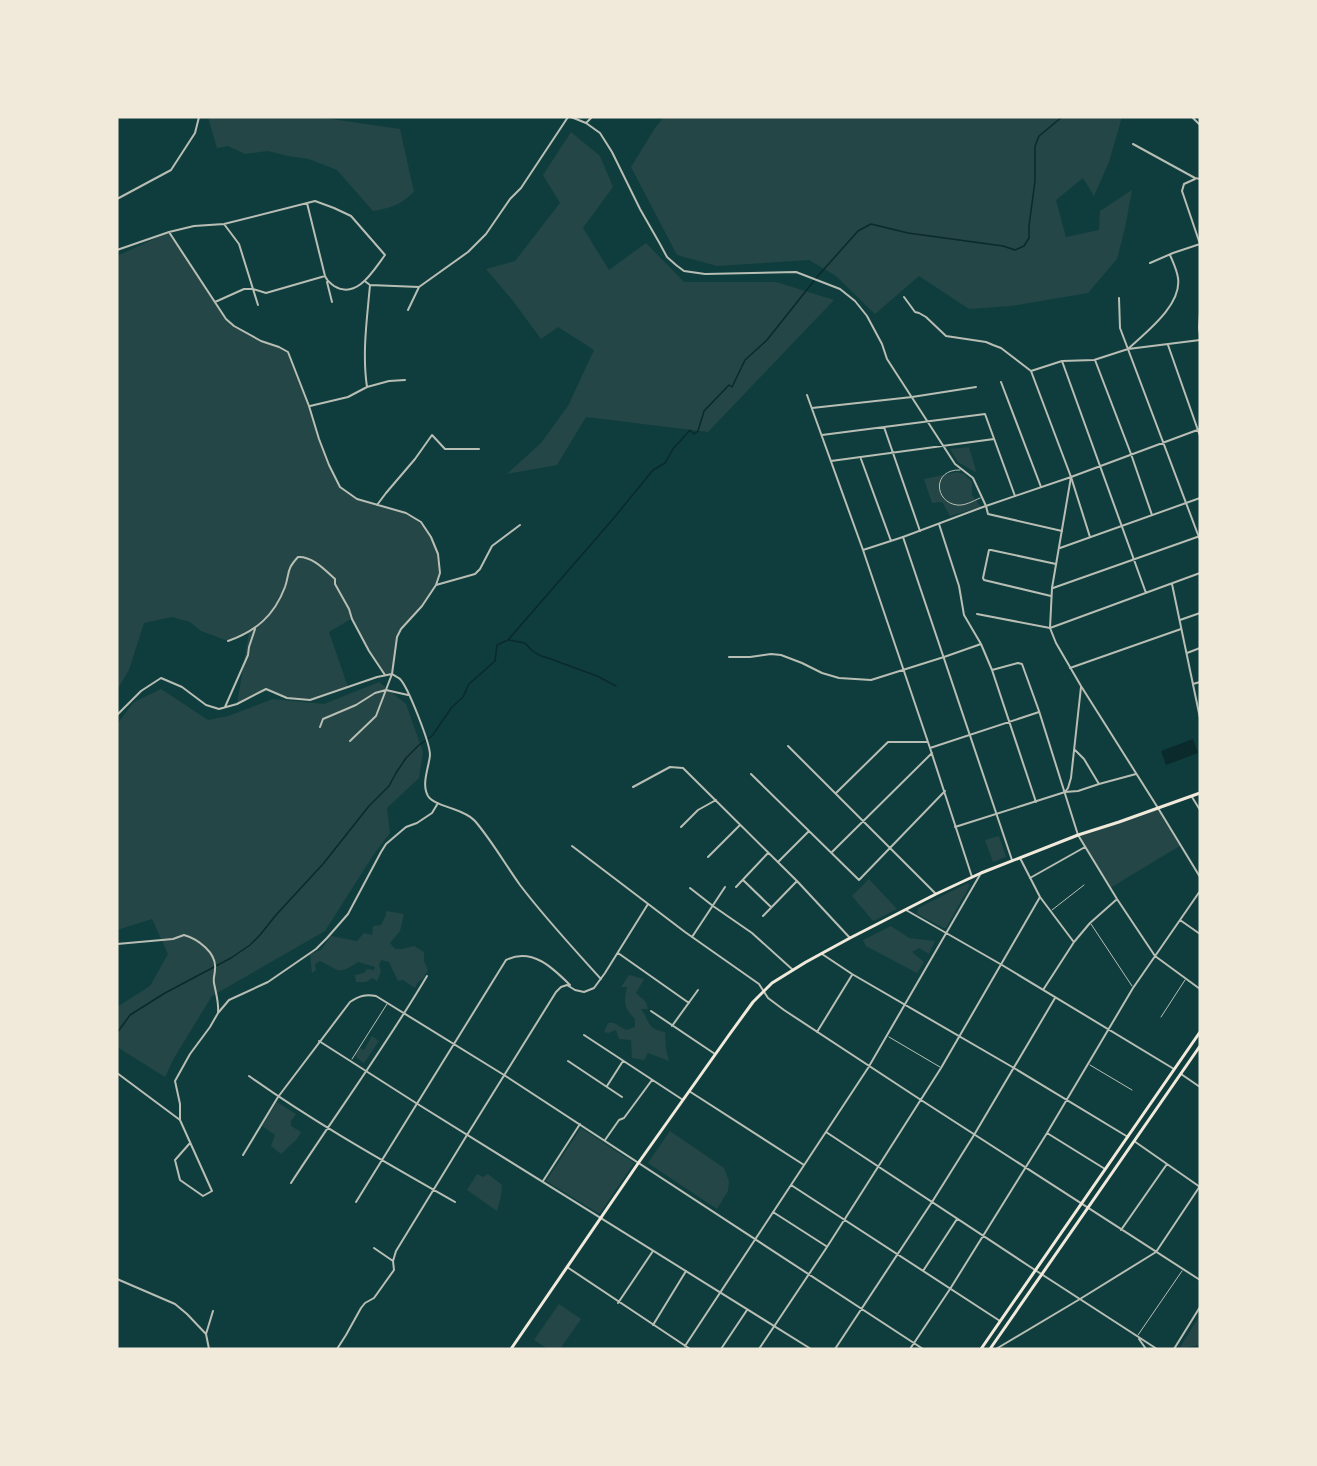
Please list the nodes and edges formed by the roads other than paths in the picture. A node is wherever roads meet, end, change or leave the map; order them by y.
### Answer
1 (199, 117) edge
2 (570, 117) edge
3 (592, 117) edge
4 (1192, 117) edge
5 (586, 123) junction
6 (1200, 125) edge
7 (1133, 144) dead end
8 (1195, 178) junction
9 (1200, 179) edge
10 (117, 199) edge
11 (307, 203) junction
12 (224, 224) junction
13 (169, 232) junction
14 (1200, 244) edge
15 (117, 250) edge
16 (1170, 255) junction
17 (1150, 263) dead end
18 (325, 276) junction
19 (327, 281) junction
20 (366, 282) junction
21 (370, 285) junction
22 (419, 287) junction
23 (253, 289) junction
24 (904, 297) dead end
25 (1119, 298) dead end
26 (214, 302) junction
27 (332, 302) dead end
28 (258, 306) dead end
29 (408, 310) dead end
30 (1200, 312) edge
31 (1200, 338) edge
32 (1168, 345) junction
33 (1128, 349) junction
34 (1094, 360) junction
35 (1062, 362) junction
36 (1031, 371) junction
37 (405, 380) dead end
38 (1001, 381) dead end
39 (367, 387) junction
40 (976, 387) dead end
41 (807, 395) dead end
42 (912, 397) junction
43 (309, 406) junction
44 (812, 408) junction
45 (927, 421) junction
46 (884, 428) junction
47 (1199, 429) edge
48 (822, 435) junction
49 (1200, 436) edge
50 (994, 439) junction
51 (1164, 442) junction
52 (944, 447) junction
53 (480, 449) dead end
54 (892, 454) junction
55 (1131, 454) junction
56 (861, 458) junction
57 (831, 461) junction
58 (1099, 465) junction
59 (961, 470) junction
60 (1071, 477) junction
61 (1041, 487) junction
62 (1016, 496) junction
63 (982, 497) junction
64 (1200, 498) edge
65 (1186, 503) junction
66 (377, 505) junction
67 (986, 506) junction
68 (1152, 516) junction
69 (939, 524) junction
70 (520, 525) dead end
71 (1122, 526) junction
72 (920, 531) junction
73 (1062, 531) junction
74 (903, 537) junction
75 (1090, 537) junction
76 (1200, 538) edge
77 (891, 541) junction
78 (1060, 548) junction
79 (863, 550) junction
80 (1133, 560) junction
81 (1056, 564) junction
82 (1200, 573) edge
83 (1172, 584) junction
84 (436, 585) junction
85 (1052, 588) junction
86 (1146, 593) junction
87 (1051, 596) junction
88 (1200, 613) edge
89 (977, 614) dead end
90 (1180, 620) junction
91 (256, 628) junction
92 (1050, 628) junction
93 (1181, 629) junction
94 (228, 642) dead end
95 (981, 644) junction
96 (1200, 648) edge
97 (1187, 653) junction
98 (729, 657) dead end
99 (944, 657) junction
100 (1070, 668) junction
101 (904, 670) junction
102 (992, 670) junction
103 (392, 674) junction
104 (385, 675) junction
105 (1200, 682) edge
106 (1193, 684) junction
107 (1081, 686) junction
108 (386, 690) junction
109 (408, 695) junction
110 (225, 707) junction
111 (1039, 711) junction
112 (117, 715) edge
113 (1200, 717) edge
114 (1009, 721) junction
115 (320, 727) dead end
116 (970, 734) junction
117 (350, 741) dead end
118 (928, 742) junction
119 (788, 746) dead end
120 (930, 748) junction
121 (1074, 749) junction
122 (932, 753) junction
123 (1137, 773) junction
124 (751, 774) dead end
125 (1099, 784) junction
126 (633, 787) dead end
127 (945, 791) junction
128 (1065, 792) junction
129 (836, 793) junction
130 (1200, 793) edge
131 (1192, 796) junction
132 (716, 800) junction
133 (1036, 801) junction
134 (438, 803) junction
135 (1158, 808) junction
136 (1200, 810) edge
137 (997, 814) junction
138 (864, 820) junction
139 (740, 825) junction
140 (681, 827) dead end
141 (956, 827) junction
142 (809, 831) junction
143 (1078, 835) junction
144 (572, 846) dead end
145 (890, 847) junction
146 (1085, 847) junction
147 (768, 853) junction
148 (831, 853) junction
149 (708, 857) dead end
150 (1020, 858) junction
151 (1013, 861) junction
152 (778, 862) junction
153 (981, 873) junction
154 (972, 876) junction
155 (1030, 878) junction
156 (1200, 878) edge
157 (743, 879) junction
158 (797, 881) junction
159 (1084, 885) dead end
160 (725, 887) dead end
161 (736, 887) dead end
162 (690, 888) dead end
163 (1200, 891) edge
164 (936, 894) junction
165 (1040, 897) junction
166 (1117, 899) junction
167 (648, 904) junction
168 (712, 906) junction
169 (771, 907) junction
170 (906, 910) junction
171 (1050, 911) junction
172 (763, 916) dead end
173 (1179, 920) junction
174 (1090, 923) junction
175 (946, 933) junction
176 (1200, 934) edge
177 (692, 937) junction
178 (850, 938) junction
179 (1074, 942) junction
180 (117, 944) edge
181 (617, 952) junction
182 (822, 954) junction
183 (1155, 956) junction
184 (1002, 965) junction
185 (793, 970) junction
186 (852, 974) junction
187 (427, 976) dead end
188 (1186, 978) junction
189 (601, 979) junction
190 (572, 987) junction
191 (1134, 988) junction
192 (1200, 988) edge
193 (698, 990) dead end
194 (764, 990) junction
195 (1043, 990) junction
196 (1055, 998) junction
197 (388, 1003) junction
198 (689, 1003) junction
199 (905, 1005) junction
200 (651, 1011) dead end
201 (218, 1013) junction
202 (405, 1013) junction
203 (1161, 1017) dead end
204 (672, 1026) junction
205 (1108, 1029) junction
206 (817, 1032) junction
207 (1200, 1032) edge
208 (584, 1035) dead end
209 (887, 1036) junction
210 (960, 1037) junction
211 (319, 1041) junction
212 (454, 1044) junction
213 (1200, 1046) edge
214 (715, 1054) junction
215 (351, 1061) junction
216 (568, 1061) dead end
217 (623, 1061) junction
218 (1088, 1064) junction
219 (869, 1066) junction
220 (941, 1068) junction
221 (1014, 1068) junction
222 (1174, 1070) junction
223 (366, 1071) junction
224 (117, 1073) edge
225 (1181, 1074) junction
226 (504, 1075) junction
227 (249, 1076) dead end
228 (652, 1080) junction
229 (607, 1087) junction
230 (1200, 1087) edge
231 (1132, 1090) dead end
232 (689, 1091) junction
233 (278, 1097) junction
234 (621, 1097) dead end
235 (683, 1100) junction
236 (921, 1100) junction
237 (1066, 1100) junction
238 (416, 1103) junction
239 (180, 1120) junction
240 (580, 1124) junction
241 (327, 1127) junction
242 (826, 1132) junction
243 (1047, 1133) junction
244 (467, 1135) junction
245 (974, 1135) junction
246 (1128, 1137) junction
247 (605, 1140) junction
248 (1134, 1141) junction
249 (190, 1143) junction
250 (243, 1155) dead end
251 (382, 1161) junction
252 (639, 1162) junction
253 (1167, 1164) junction
254 (804, 1165) junction
255 (879, 1166) junction
256 (1025, 1168) junction
257 (1105, 1169) junction
258 (543, 1181) junction
259 (291, 1183) dead end
260 (791, 1185) junction
261 (1200, 1186) edge
262 (434, 1190) junction
263 (356, 1202) dead end
264 (455, 1202) dead end
265 (932, 1202) junction
266 (1081, 1204) junction
267 (1087, 1208) junction
268 (773, 1212) junction
269 (602, 1219) junction
270 (844, 1219) junction
271 (957, 1219) junction
272 (1121, 1230) junction
273 (983, 1236) junction
274 (755, 1239) junction
275 (827, 1247) junction
276 (374, 1248) dead end
277 (653, 1251) junction
278 (1156, 1252) junction
279 (897, 1254) junction
280 (393, 1261) junction
281 (567, 1267) junction
282 (1035, 1270) junction
283 (1183, 1270) junction
284 (686, 1271) junction
285 (923, 1271) junction
286 (809, 1274) junction
287 (1041, 1274) junction
288 (117, 1279) edge
289 (1200, 1280) edge
290 (950, 1289) junction
291 (720, 1293) junction
292 (1080, 1299) junction
293 (618, 1302) junction
294 (1200, 1307) edge
295 (862, 1308) junction
296 (747, 1310) junction
297 (213, 1311) dead end
298 (1000, 1321) junction
299 (653, 1325) junction
300 (774, 1326) junction
301 (206, 1334) junction
302 (1137, 1336) junction
303 (914, 1342) junction
304 (685, 1346) junction
305 (209, 1349) edge
306 (337, 1349) edge
307 (512, 1349) edge
308 (690, 1349) edge
309 (721, 1349) edge
310 (759, 1349) edge
311 (811, 1349) edge
312 (835, 1349) edge
313 (910, 1349) edge
314 (923, 1349) edge
315 (981, 1349) edge
316 (990, 1349) edge
317 (996, 1349) edge
318 (1146, 1349) edge
319 (1157, 1349) edge
320 (1174, 1349) edge

1 - 10 street
2 - 5 street
2 - 22 street
3 - 5 street
4 - 6 street
5 - 42 street
7 - 8 street
8 - 9 street
8 - 14 street
11 - 12 street
11 - 18 street
11 - 20 street
12 - 13 street
12 - 23 street
13 - 15 street
13 - 26 street
14 - 16 street
16 - 17 street
16 - 33 street
18 - 19 street
18 - 23 street
19 - 20 street
19 - 27 street
20 - 21 street
21 - 22 street
21 - 39 street
22 - 29 street
23 - 26 street
23 - 28 street
24 - 36 street
25 - 33 street
26 - 43 street
30 - 31 street
31 - 32 street
32 - 33 street
32 - 47 street
33 - 34 street
33 - 51 street
34 - 35 street
34 - 55 street
35 - 36 street
35 - 58 street
36 - 60 street
37 - 39 street
38 - 61 street
39 - 43 street
40 - 42 street
41 - 44 street
42 - 44 street
42 - 45 street
43 - 66 street
44 - 48 street
45 - 46 street
45 - 50 street
45 - 52 street
46 - 48 street
46 - 54 street
47 - 49 street
47 - 51 street
48 - 57 street
50 - 52 street
50 - 62 street
51 - 55 street
51 - 65 street
52 - 54 street
52 - 59 street
53 - 66 street
54 - 56 street
54 - 72 street
55 - 58 street
55 - 68 street
56 - 57 street
56 - 77 street
57 - 79 street
58 - 60 street
58 - 71 street
59 - 63 street
59 - 63 lane
60 - 61 street
60 - 73 street
60 - 75 street
61 - 62 street
62 - 67 street
63 - 67 street
64 - 65 street
65 - 68 street
65 - 76 street
66 - 84 street
67 - 69 street
67 - 73 street
68 - 71 street
69 - 72 street
69 - 95 street
70 - 84 street
71 - 75 street
71 - 80 street
72 - 74 street
73 - 78 street
74 - 77 street
74 - 99 street
75 - 78 street
76 - 80 street
77 - 79 street
78 - 81 street
79 - 101 street
80 - 85 street
80 - 86 street
81 - 85 street
81 - 87 street
82 - 83 street
83 - 86 street
83 - 90 street
84 - 103 street
85 - 87 street
86 - 92 street
87 - 92 street
88 - 90 street
89 - 92 street
90 - 93 street
91 - 94 street
91 - 104 street
91 - 110 street
92 - 100 street
93 - 97 street
93 - 100 street
95 - 99 street
95 - 102 street
96 - 97 street
97 - 106 street
98 - 101 street
99 - 101 street
99 - 116 street
100 - 107 street
101 - 118 street
102 - 111 street
102 - 114 street
103 - 104 street
103 - 108 street
103 - 109 street
104 - 110 street
105 - 106 street
106 - 113 street
107 - 121 street
107 - 123 street
108 - 109 street
108 - 115 street
108 - 117 street
109 - 134 street
110 - 112 street
111 - 114 street
111 - 128 street
114 - 116 street
114 - 133 street
116 - 120 street
116 - 137 street
118 - 120 street
118 - 129 street
119 - 129 street
120 - 122 street
121 - 125 street
121 - 128 street
122 - 127 street
122 - 138 street
123 - 125 street
123 - 135 street
124 - 142 street
125 - 128 street
126 - 132 street
127 - 141 street
127 - 145 street
128 - 133 street
128 - 143 street
129 - 138 street
130 - 131 main road
131 - 135 main road
131 - 136 street
132 - 139 street
132 - 140 street
133 - 137 street
134 - 189 street
134 - 201 street
135 - 143 main road
135 - 156 street
137 - 141 street
137 - 151 street
138 - 145 street
138 - 148 street
139 - 147 street
139 - 149 street
141 - 154 street
142 - 148 street
142 - 152 street
143 - 146 street
143 - 150 main road
144 - 167 street
145 - 148 street
145 - 164 street
146 - 155 street
146 - 166 street
147 - 152 street
147 - 157 street
150 - 151 main road
150 - 155 street
151 - 153 main road
152 - 158 street
153 - 154 main road
153 - 175 street
154 - 164 main road
155 - 165 street
157 - 161 street
157 - 169 street
158 - 169 street
158 - 178 street
159 - 171 lane
160 - 168 street
162 - 168 street
163 - 173 street
164 - 170 main road
165 - 171 street
165 - 184 street
166 - 174 street
166 - 183 street
167 - 177 street
167 - 181 street
168 - 177 street
168 - 185 street
169 - 172 street
170 - 175 street
170 - 178 main road
171 - 179 street
173 - 176 street
173 - 183 street
174 - 179 street
174 - 191 lane
175 - 184 street
175 - 199 street
177 - 194 street
178 - 182 main road
179 - 195 street
180 - 201 street
181 - 189 street
181 - 198 street
182 - 185 main road
182 - 186 street
183 - 188 street
183 - 191 street
184 - 195 street
184 - 210 street
185 - 194 main road
186 - 199 street
186 - 206 street
187 - 202 street
188 - 192 street
188 - 203 lane
189 - 190 street
190 - 212 street
190 - 226 street
191 - 205 street
193 - 198 street
194 - 206 street
194 - 214 main road
195 - 196 street
196 - 205 street
196 - 221 street
197 - 202 street
197 - 211 street
197 - 215 lane
198 - 204 street
199 - 209 street
199 - 210 street
200 - 204 street
201 - 239 street
202 - 212 street
202 - 223 street
204 - 214 street
205 - 218 street
205 - 222 street
206 - 219 street
207 - 222 main road
208 - 217 street
209 - 219 street
209 - 220 lane
210 - 220 street
210 - 221 street
211 - 215 street
211 - 233 street
212 - 226 street
212 - 238 street
213 - 225 main road
214 - 232 main road
215 - 223 street
216 - 229 street
217 - 228 street
217 - 229 street
218 - 231 lane
218 - 237 street
219 - 236 street
219 - 242 street
220 - 236 street
221 - 237 street
221 - 245 street
222 - 246 main road
223 - 238 street
223 - 241 street
224 - 239 street
225 - 230 street
225 - 248 main road
226 - 240 street
226 - 244 street
227 - 233 street
228 - 235 street
228 - 247 street
229 - 234 street
232 - 235 main road
232 - 254 street
233 - 241 street
233 - 250 street
235 - 252 main road
236 - 245 street
236 - 255 street
237 - 243 street
237 - 246 street
238 - 244 street
238 - 251 street
239 - 249 street
240 - 247 street
240 - 258 street
241 - 251 street
241 - 259 street
242 - 254 street
242 - 255 street
243 - 256 street
243 - 257 street
244 - 258 street
244 - 262 street
245 - 256 street
245 - 265 street
246 - 257 main road
247 - 252 street
248 - 253 street
248 - 267 main road
249 - 249 street
251 - 262 street
251 - 263 street
252 - 269 main road
252 - 274 street
253 - 261 street
253 - 272 street
254 - 260 street
255 - 265 street
255 - 270 street
256 - 266 street
256 - 273 street
257 - 266 main road
258 - 269 street
260 - 268 street
260 - 270 street
261 - 278 street
262 - 264 street
262 - 280 street
265 - 271 street
265 - 279 street
266 - 267 street
266 - 282 main road
267 - 272 street
267 - 287 main road
268 - 274 street
268 - 275 street
269 - 277 street
269 - 281 main road
270 - 275 street
270 - 279 street
271 - 273 street
271 - 285 street
272 - 278 street
273 - 282 street
273 - 290 street
274 - 286 street
274 - 291 street
275 - 286 street
276 - 280 street
277 - 284 street
277 - 293 street
278 - 283 street
278 - 292 street
279 - 285 street
279 - 295 street
280 - 306 street
281 - 293 street
281 - 307 main road
282 - 287 street
282 - 298 main road
283 - 289 street
283 - 302 lane
284 - 291 street
284 - 299 street
285 - 290 street
286 - 295 street
286 - 300 street
287 - 292 street
287 - 316 main road
288 - 301 street
290 - 298 street
290 - 303 street
291 - 296 street
291 - 304 street
292 - 302 street
292 - 317 street
293 - 299 street
294 - 320 street
295 - 303 street
295 - 312 street
296 - 300 street
296 - 309 street
297 - 301 street
298 - 315 main road
299 - 304 street
300 - 310 street
300 - 311 street
301 - 305 street
302 - 318 street
302 - 319 street
303 - 313 street
303 - 314 street
304 - 308 street

